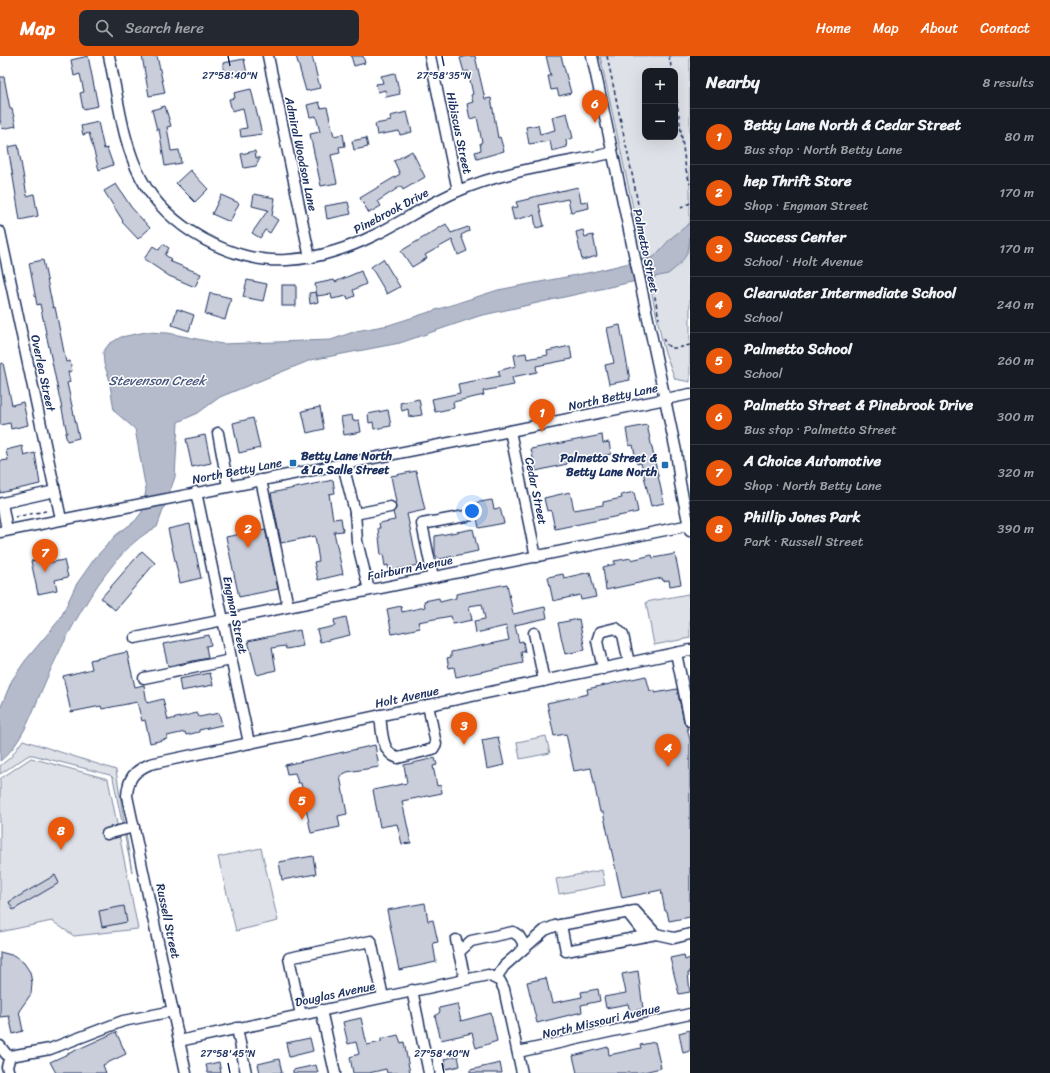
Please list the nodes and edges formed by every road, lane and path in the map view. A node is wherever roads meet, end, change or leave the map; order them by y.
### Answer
1 (109, 56) edge
2 (268, 56) edge
3 (430, 56) edge
4 (592, 56) edge
5 (607, 56) edge
6 (669, 56) edge
7 (671, 68) edge
8 (677, 104) edge
9 (612, 153) junction
10 (690, 184) edge
11 (458, 191) junction
12 (690, 203) edge
13 (680, 208) dead end
14 (0, 232) edge
15 (1, 246) edge
16 (310, 258) junction
17 (660, 324) dead end
18 (662, 335) dead end
19 (690, 346) edge
20 (690, 394) edge
21 (665, 399) junction
22 (510, 431) junction
23 (218, 433) dead end
24 (676, 451) junction
25 (343, 465) junction
26 (261, 480) junction
27 (228, 486) junction
28 (55, 491) junction
29 (196, 492) junction
30 (690, 500) edge
31 (1, 503) edge
32 (390, 507) dead end
33 (46, 511) dead end
34 (355, 514) junction
35 (471, 515) dead end
36 (13, 518) dead end
37 (61, 519) junction
38 (690, 527) edge
39 (4, 531) edge
40 (536, 557) junction
41 (433, 577) junction
42 (369, 590) junction
43 (288, 606) junction
44 (223, 619) junction
45 (534, 634) dead end
46 (135, 638) dead end
47 (690, 650) edge
48 (676, 653) junction
49 (232, 660) junction
50 (630, 663) junction
51 (603, 669) junction
52 (144, 678) dead end
53 (544, 681) junction
54 (428, 706) junction
55 (380, 716) junction
56 (690, 721) edge
57 (249, 743) junction
58 (132, 775) joint
59 (134, 827) junction
60 (107, 834) dead end
61 (631, 911) junction
62 (561, 925) junction
63 (656, 934) junction
64 (690, 934) edge
65 (646, 936) junction
66 (456, 940) dead end
67 (525, 946) junction
68 (460, 951) junction
69 (496, 978) junction
70 (465, 979) junction
71 (412, 990) junction
72 (383, 997) junction
73 (322, 1010) junction
74 (173, 1011) junction
75 (690, 1014) edge
76 (301, 1015) junction
77 (237, 1028) junction
78 (179, 1041) junction
79 (0, 1046) edge
80 (518, 1052) junction
81 (10, 1056) junction
82 (9, 1073) edge
83 (186, 1073) edge
84 (246, 1073) edge
85 (335, 1073) edge
86 (429, 1073) edge
87 (522, 1073) edge

1 - 16 street, Pinebrook Drive
2 - 16 street, Admiral Woodson Lane
3 - 11 street, Hibiscus Street
4 - 9 street, Palmetto Street
5 - 17 path
6 - 7 path
8 - 10 path
9 - 11 street, Pinebrook Drive
9 - 21 street, Palmetto Street
11 - 16 street, Pinebrook Drive
12 - 13 path
14 - 15 street, Overlea Street
15 - 28 street, Overlea Street
18 - 19 path
20 - 21 street, North Betty Lane
21 - 22 street, North Betty Lane
21 - 24 street, Palmetto Street
22 - 25 street, North Betty Lane
22 - 40 street, Cedar Street
23 - 27 street
24 - 30 street, Palmetto Street
24 - 38 street, Palmetto Street
25 - 26 street, North Betty Lane
25 - 34 street
26 - 27 street, North Betty Lane
26 - 43 street
27 - 29 street, North Betty Lane
28 - 31 street
28 - 37 street, Overlea Street
29 - 37 street, North Betty Lane
29 - 44 street, Engman Street
31 - 39 street
32 - 34 street
33 - 36 path
34 - 42 street
35 - 41 street
37 - 39 street, North Betty Lane
38 - 40 street, Fairburn Avenue
40 - 41 street, Fairburn Avenue
41 - 42 street, Fairburn Avenue
42 - 43 street, Fairburn Avenue
43 - 44 street, Fairburn Avenue
44 - 46 street, Fairburn Avenue
44 - 49 street, Engman Street
45 - 53 street
47 - 48 street, Holt Avenue
48 - 50 street, Holt Avenue
48 - 56 street
49 - 52 street
49 - 57 street, Engman Street
50 - 51 street, Holt Avenue
50 - 51 street
51 - 53 street, Holt Avenue
53 - 54 street, Holt Avenue
54 - 55 street, Holt Avenue
54 - 55 street
55 - 57 street, Holt Avenue
57 - 58 street, Holt Avenue
58 - 59 street, Russell Street
59 - 60 street
59 - 74 street, Russell Street
61 - 62 street
61 - 63 street
61 - 65 street
62 - 65 street
62 - 67 street
63 - 64 street
63 - 65 street
66 - 68 street
67 - 68 street
67 - 69 street
68 - 70 street
69 - 70 street, Douglas Avenue
69 - 80 street
70 - 71 street, Douglas Avenue
71 - 72 street, Douglas Avenue
71 - 86 street
72 - 73 street, Douglas Avenue
72 - 76 street
73 - 76 street, Douglas Avenue
73 - 85 street
74 - 78 street, Russell Street
74 - 81 street
75 - 80 street, North Missouri Avenue
76 - 77 street, Douglas Avenue
77 - 78 street, Douglas Avenue
77 - 84 street
78 - 83 street, Russell Street
79 - 81 street
80 - 87 street
81 - 82 street

